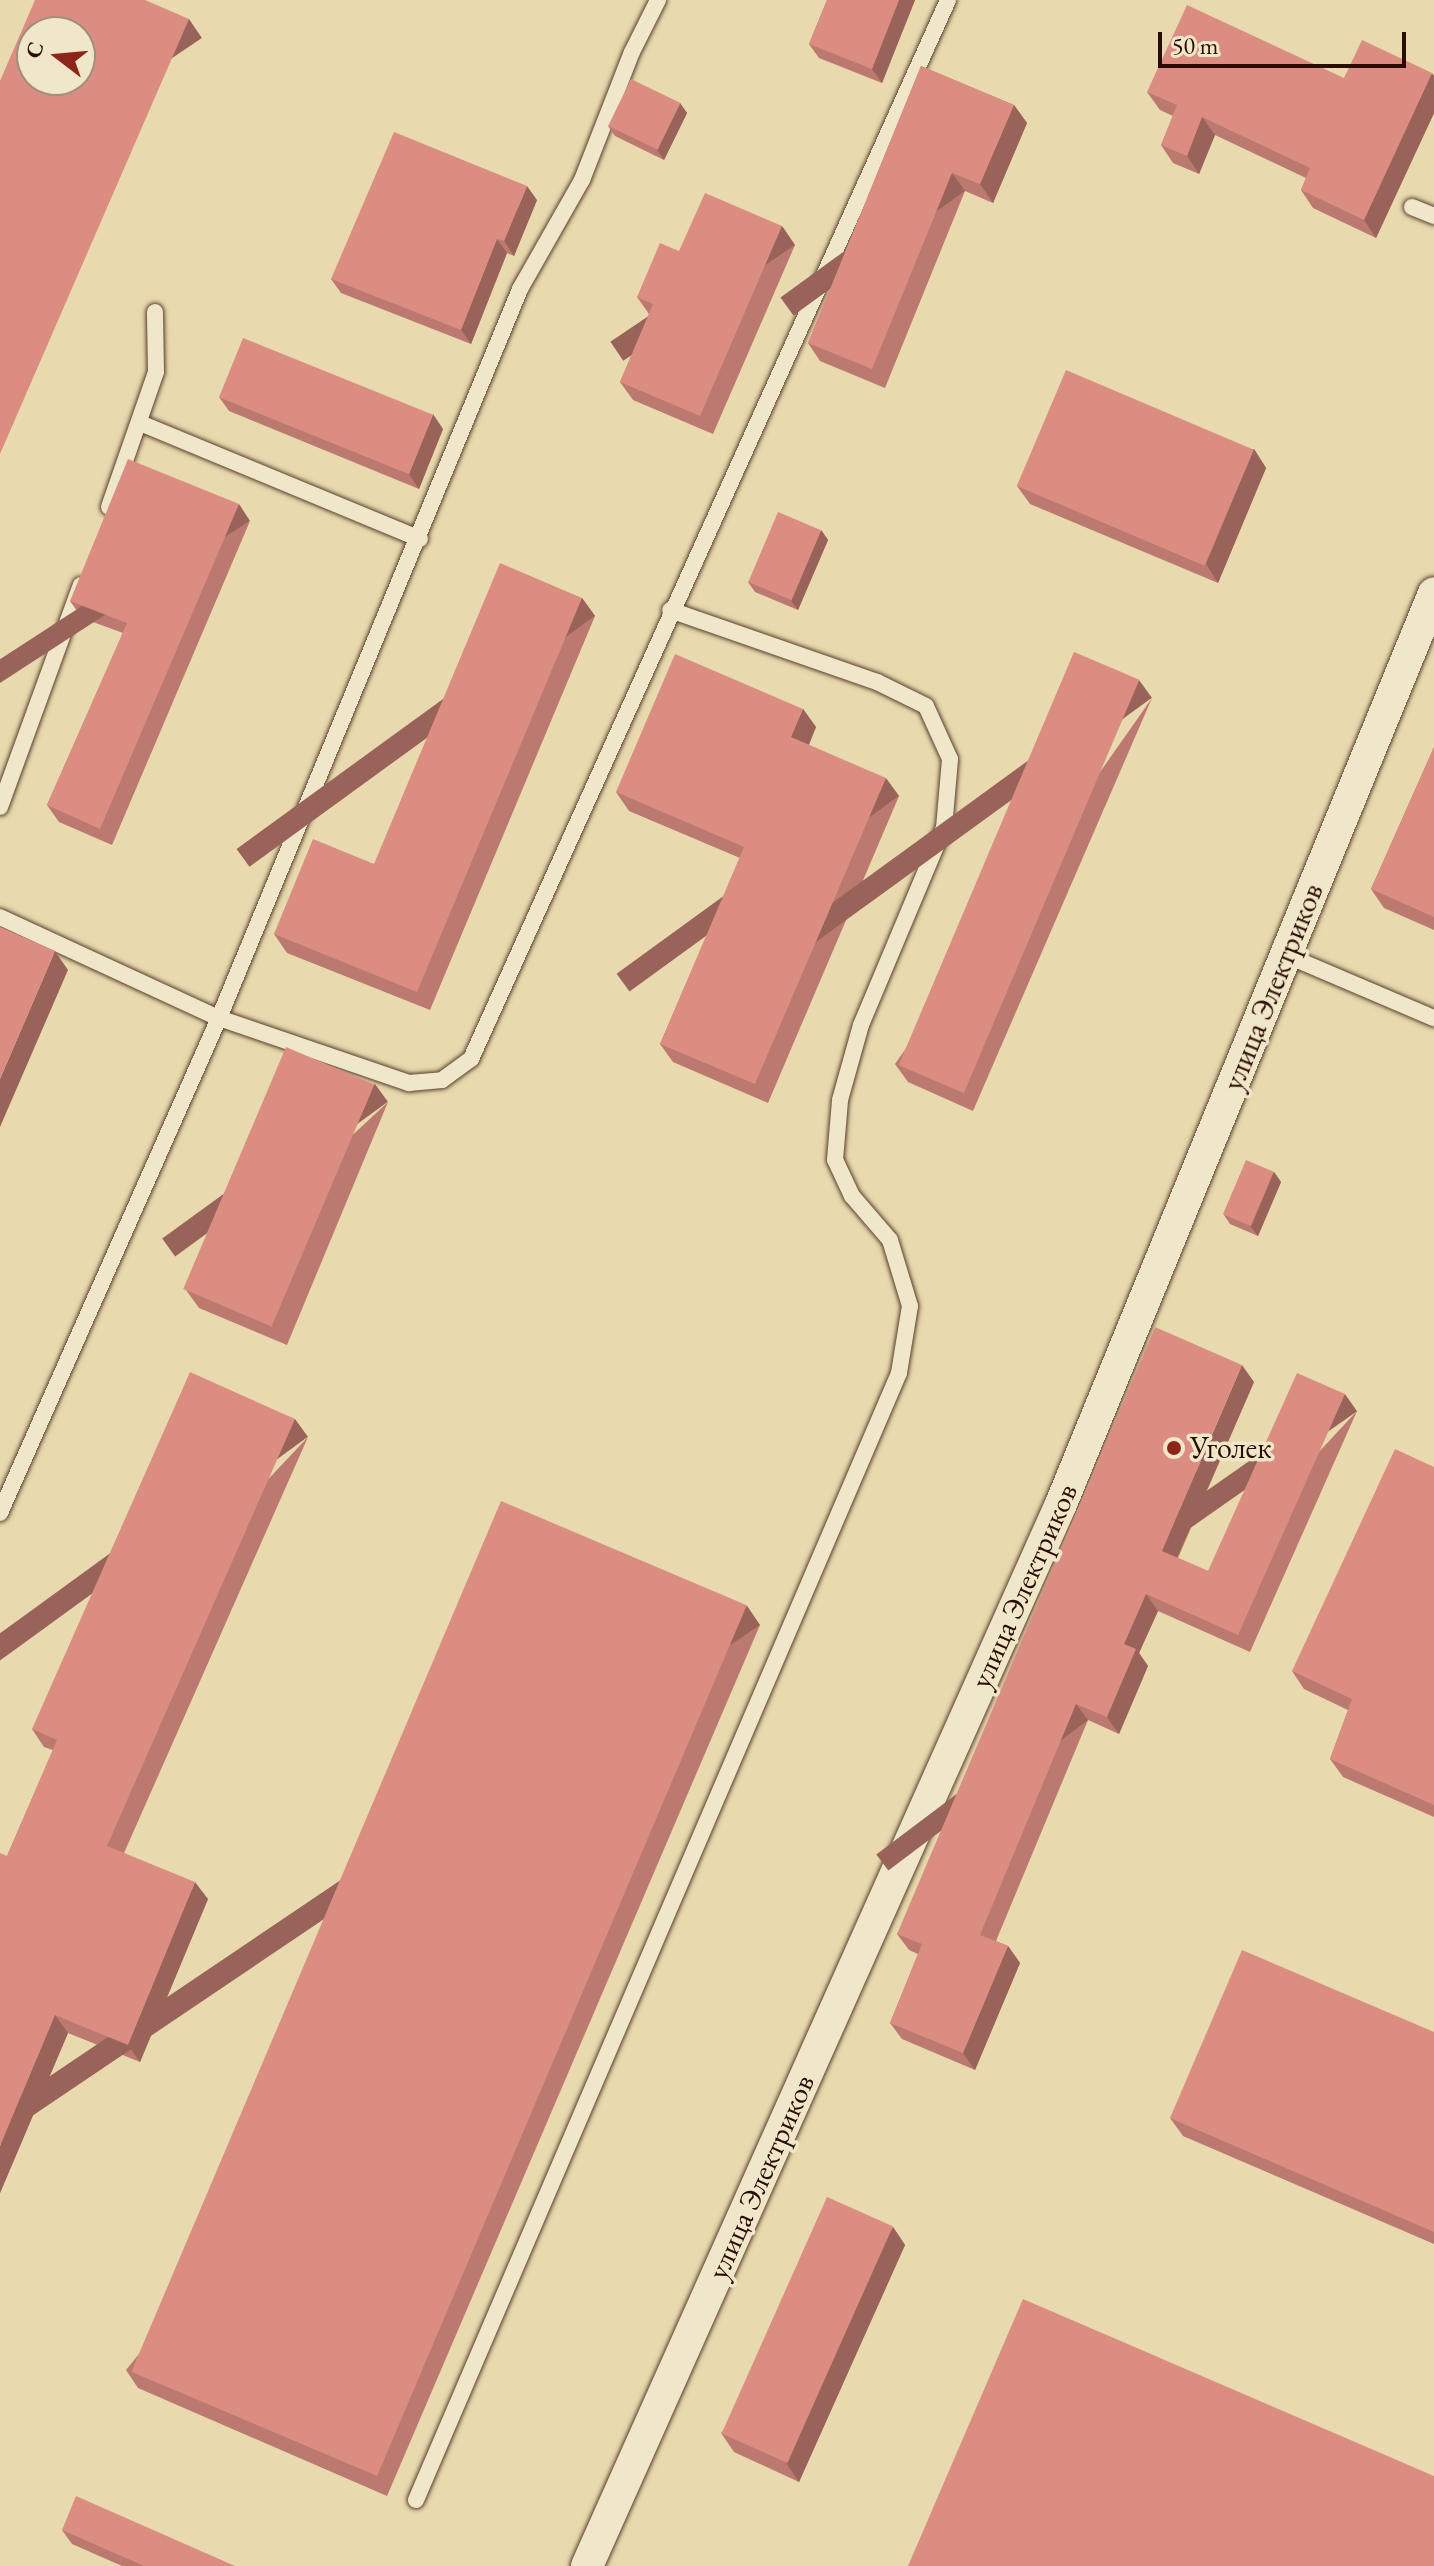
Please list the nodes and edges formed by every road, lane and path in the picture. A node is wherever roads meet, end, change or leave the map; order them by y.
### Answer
1 (658, 0) edge
2 (948, 0) edge
3 (1412, 207) dead end
4 (1434, 216) edge
5 (155, 312) dead end
6 (140, 423) junction
7 (102, 526) edge
8 (420, 539) junction
9 (86, 570) edge
10 (1434, 593) edge
11 (670, 610) junction
12 (0, 807) edge
13 (0, 917) edge
14 (1286, 955) junction
15 (219, 1018) junction
16 (1434, 1018) edge
17 (0, 1513) edge
18 (416, 2500) dead end
19 (587, 2566) edge

1 - 8 lane
2 - 11 lane
3 - 4 lane
5 - 6 lane
6 - 7 lane
6 - 8 lane
8 - 15 lane
9 - 12 lane
10 - 14 street, улица Электриков
11 - 15 lane
11 - 18 lane
13 - 15 lane
14 - 16 lane
14 - 19 street, улица Электриков
15 - 17 lane

